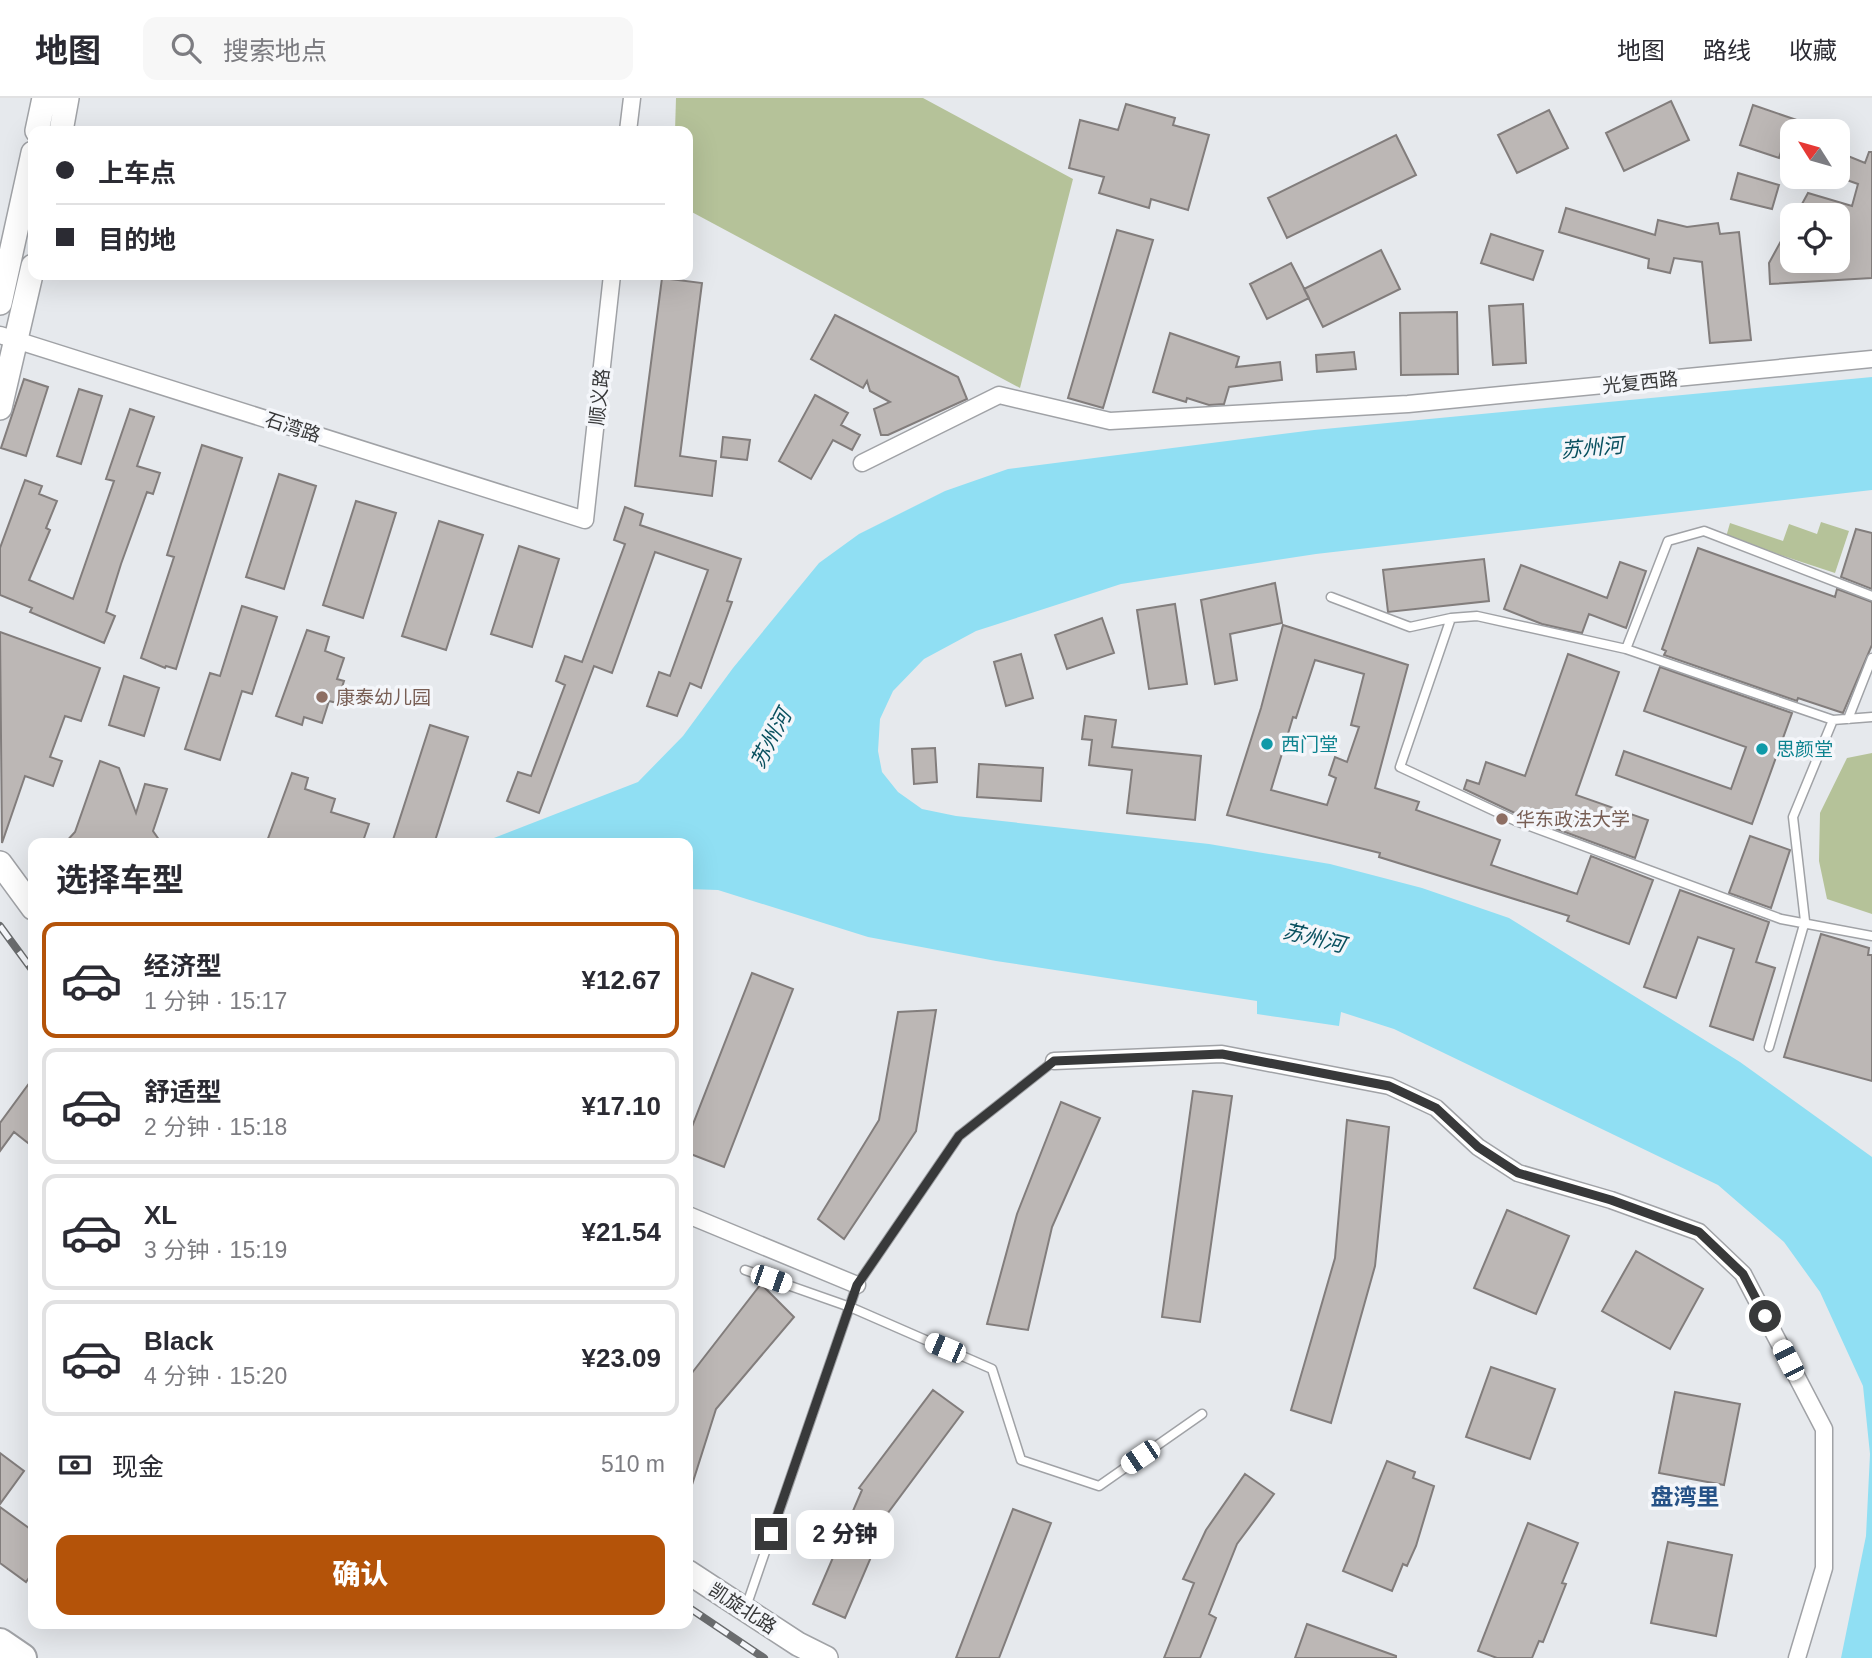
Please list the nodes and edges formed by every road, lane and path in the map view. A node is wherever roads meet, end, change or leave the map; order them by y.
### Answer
1 (44, 98) edge
2 (67, 98) edge
3 (632, 98) edge
4 (38, 126) edge
5 (62, 126) edge
6 (629, 126) edge
7 (28, 176) edge
8 (28, 280) edge
9 (611, 280) edge
10 (0, 303) edge
11 (8, 337) edge
12 (1872, 359) edge
13 (0, 408) edge
14 (862, 463) dead end
15 (585, 520) joint
16 (1872, 596) edge
17 (1331, 597) dead end
18 (1451, 618) junction
19 (1626, 649) junction
20 (1872, 658) edge
21 (1872, 717) edge
22 (1849, 719) junction
23 (1833, 720) junction
24 (0, 863) edge
25 (28, 901) edge
26 (1805, 921) junction
27 (1872, 936) edge
28 (1769, 1047) dead end
29 (1054, 1061) joint
30 (693, 1217) edge
31 (745, 1270) dead end
32 (857, 1285) junction
33 (849, 1307) junction
34 (1202, 1415) dead end
35 (693, 1575) edge
36 (745, 1609) junction
37 (0, 1643) edge
38 (802, 1653) edge
39 (22, 1658) edge
40 (826, 1658) edge
41 (1797, 1658) edge

1 - 4 main road
2 - 5 main road
3 - 6 street
7 - 10 main road
8 - 11 main road
9 - 15 street, 顺义路
11 - 13 main road
11 - 15 street, 石湾路
12 - 14 street, 光复西路
16 - 19 lane
17 - 18 lane
18 - 19 lane
18 - 26 lane
19 - 23 lane
20 - 22 lane
21 - 22 lane
22 - 23 lane
23 - 26 lane
24 - 25 main road
26 - 27 lane
26 - 28 lane
29 - 32 lane
29 - 41 street
30 - 32 street
31 - 33 lane
32 - 33 lane
33 - 34 lane
33 - 36 lane
35 - 36 main road, 凯旋北路
36 - 38 main road, 凯旋北路
37 - 39 highway
38 - 40 main road, 凯旋北路

